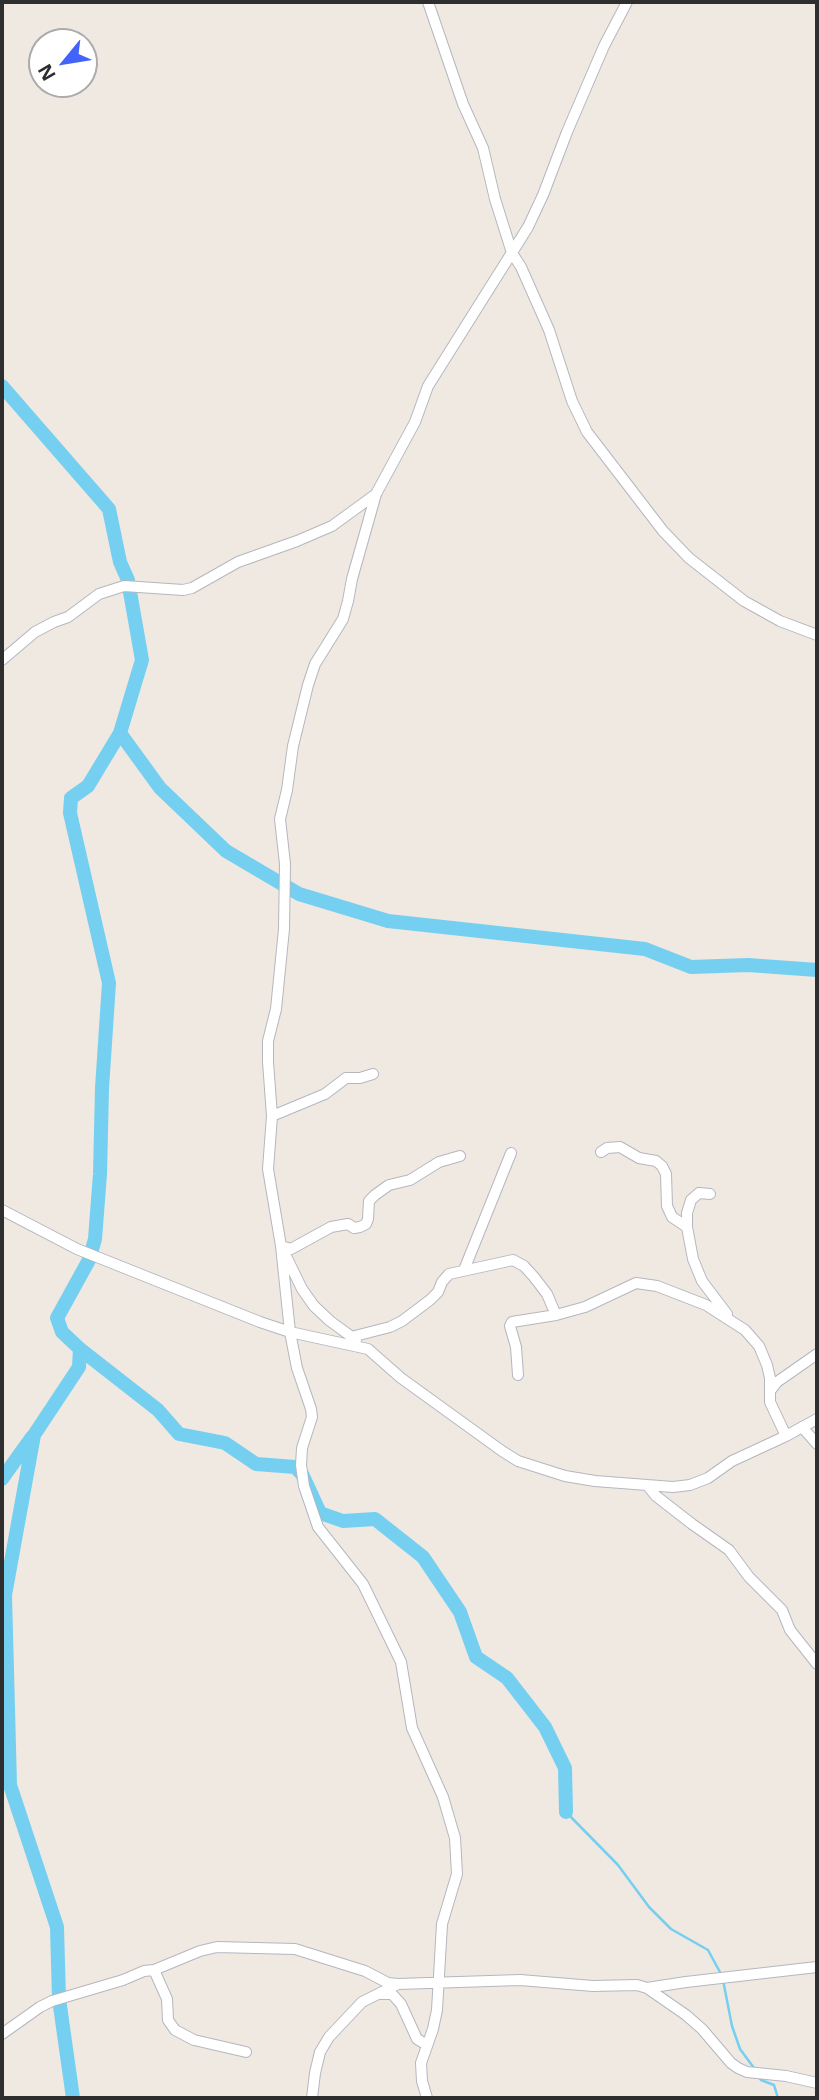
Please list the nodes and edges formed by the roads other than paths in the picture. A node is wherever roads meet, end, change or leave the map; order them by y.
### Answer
1 (428, 2) edge
2 (627, 2) edge
3 (512, 253) junction
4 (376, 494) junction
5 (817, 635) edge
6 (2, 660) edge
7 (373, 1074) dead end
8 (272, 1116) junction
9 (511, 1153) dead end
10 (601, 1153) dead end
11 (460, 1156) dead end
12 (710, 1194) dead end
13 (2, 1210) edge
14 (687, 1227) junction
15 (281, 1245) junction
16 (464, 1270) junction
17 (556, 1315) junction
18 (730, 1319) junction
19 (290, 1332) junction
20 (351, 1337) junction
21 (368, 1349) junction
22 (817, 1354) edge
23 (518, 1375) dead end
24 (770, 1391) junction
25 (817, 1419) edge
26 (803, 1427) junction
27 (786, 1436) junction
28 (817, 1444) edge
29 (647, 1485) junction
30 (817, 1664) edge
31 (817, 1967) edge
32 (154, 1970) junction
33 (438, 1981) junction
34 (398, 1984) junction
35 (647, 1988) junction
36 (377, 1994) junction
37 (2, 2034) edge
38 (427, 2045) junction
39 (246, 2052) dead end
40 (817, 2083) edge
41 (312, 2098) edge
42 (427, 2098) edge

1 - 3 street
2 - 3 street
3 - 4 street
3 - 5 street
4 - 6 street
4 - 8 street
7 - 8 street
8 - 15 street
9 - 16 street
10 - 14 street
11 - 15 street
12 - 14 street
13 - 19 street
14 - 18 street
15 - 19 street
15 - 20 street
16 - 17 street
16 - 20 street
17 - 18 street
17 - 23 street
18 - 24 street
19 - 21 street
19 - 33 street
20 - 21 street
21 - 29 street
22 - 24 street
24 - 27 street
25 - 26 street
26 - 27 street
26 - 28 street
27 - 29 street
29 - 30 street
31 - 35 street
32 - 34 street
32 - 37 street
32 - 39 street
33 - 34 street
33 - 35 street
33 - 38 street
34 - 36 street
35 - 40 street
36 - 38 street
36 - 41 street
38 - 42 street

